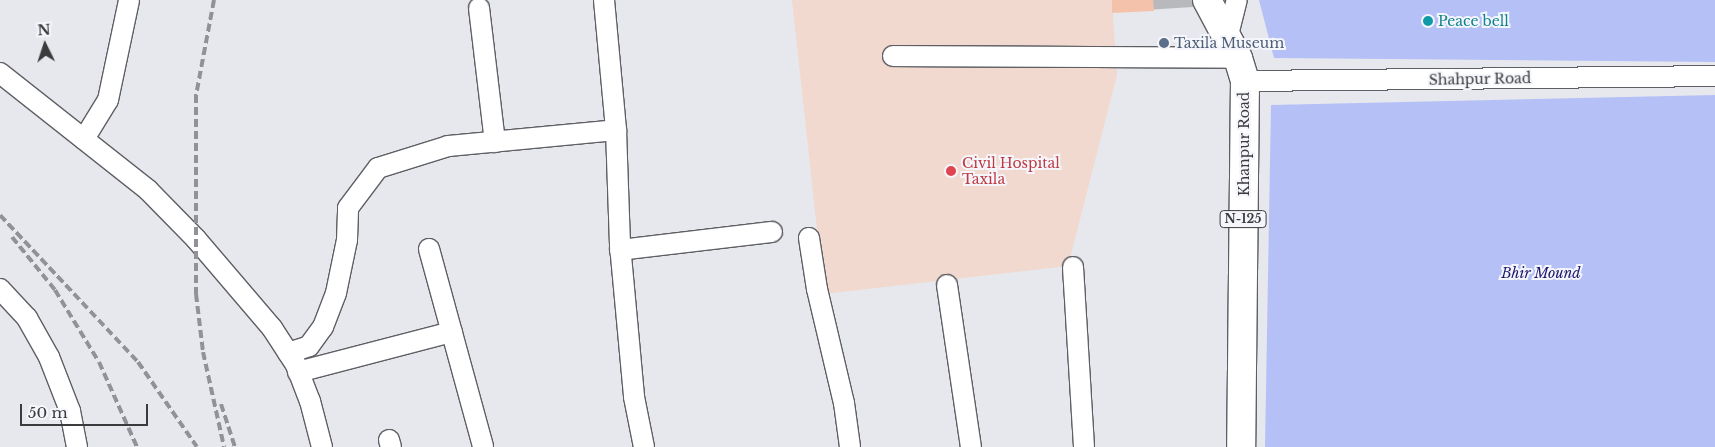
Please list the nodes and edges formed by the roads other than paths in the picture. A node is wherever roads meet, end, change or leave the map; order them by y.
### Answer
1 (128, 0) edge
2 (604, 0) edge
3 (1207, 0) edge
4 (1237, 0) edge
5 (478, 8) dead end
6 (893, 56) dead end
7 (1237, 58) junction
8 (0, 74) edge
9 (1715, 76) edge
10 (616, 130) junction
11 (84, 139) junction
12 (495, 142) junction
13 (772, 232) dead end
14 (809, 238) dead end
15 (429, 249) dead end
16 (620, 250) junction
17 (1073, 267) dead end
18 (947, 285) dead end
19 (0, 289) edge
20 (452, 332) junction
21 (288, 353) junction
22 (298, 372) junction
23 (77, 447) edge
24 (322, 447) edge
25 (483, 447) edge
26 (644, 447) edge
27 (850, 447) edge
28 (970, 447) edge
29 (1084, 447) edge
30 (1242, 447) edge

1 - 11 street
2 - 10 street
3 - 7 highway
4 - 7 street
5 - 12 street
6 - 7 street, Shahpur Road
7 - 9 street, Shahpur Road
7 - 30 highway, Khanpur Road / N-125
8 - 11 street
10 - 12 street
10 - 16 street
11 - 21 street
12 - 21 street
13 - 16 street
14 - 27 street
15 - 20 street
16 - 26 street
17 - 29 street
18 - 28 street
19 - 23 street
20 - 22 street
20 - 25 street
21 - 22 street
22 - 24 street

